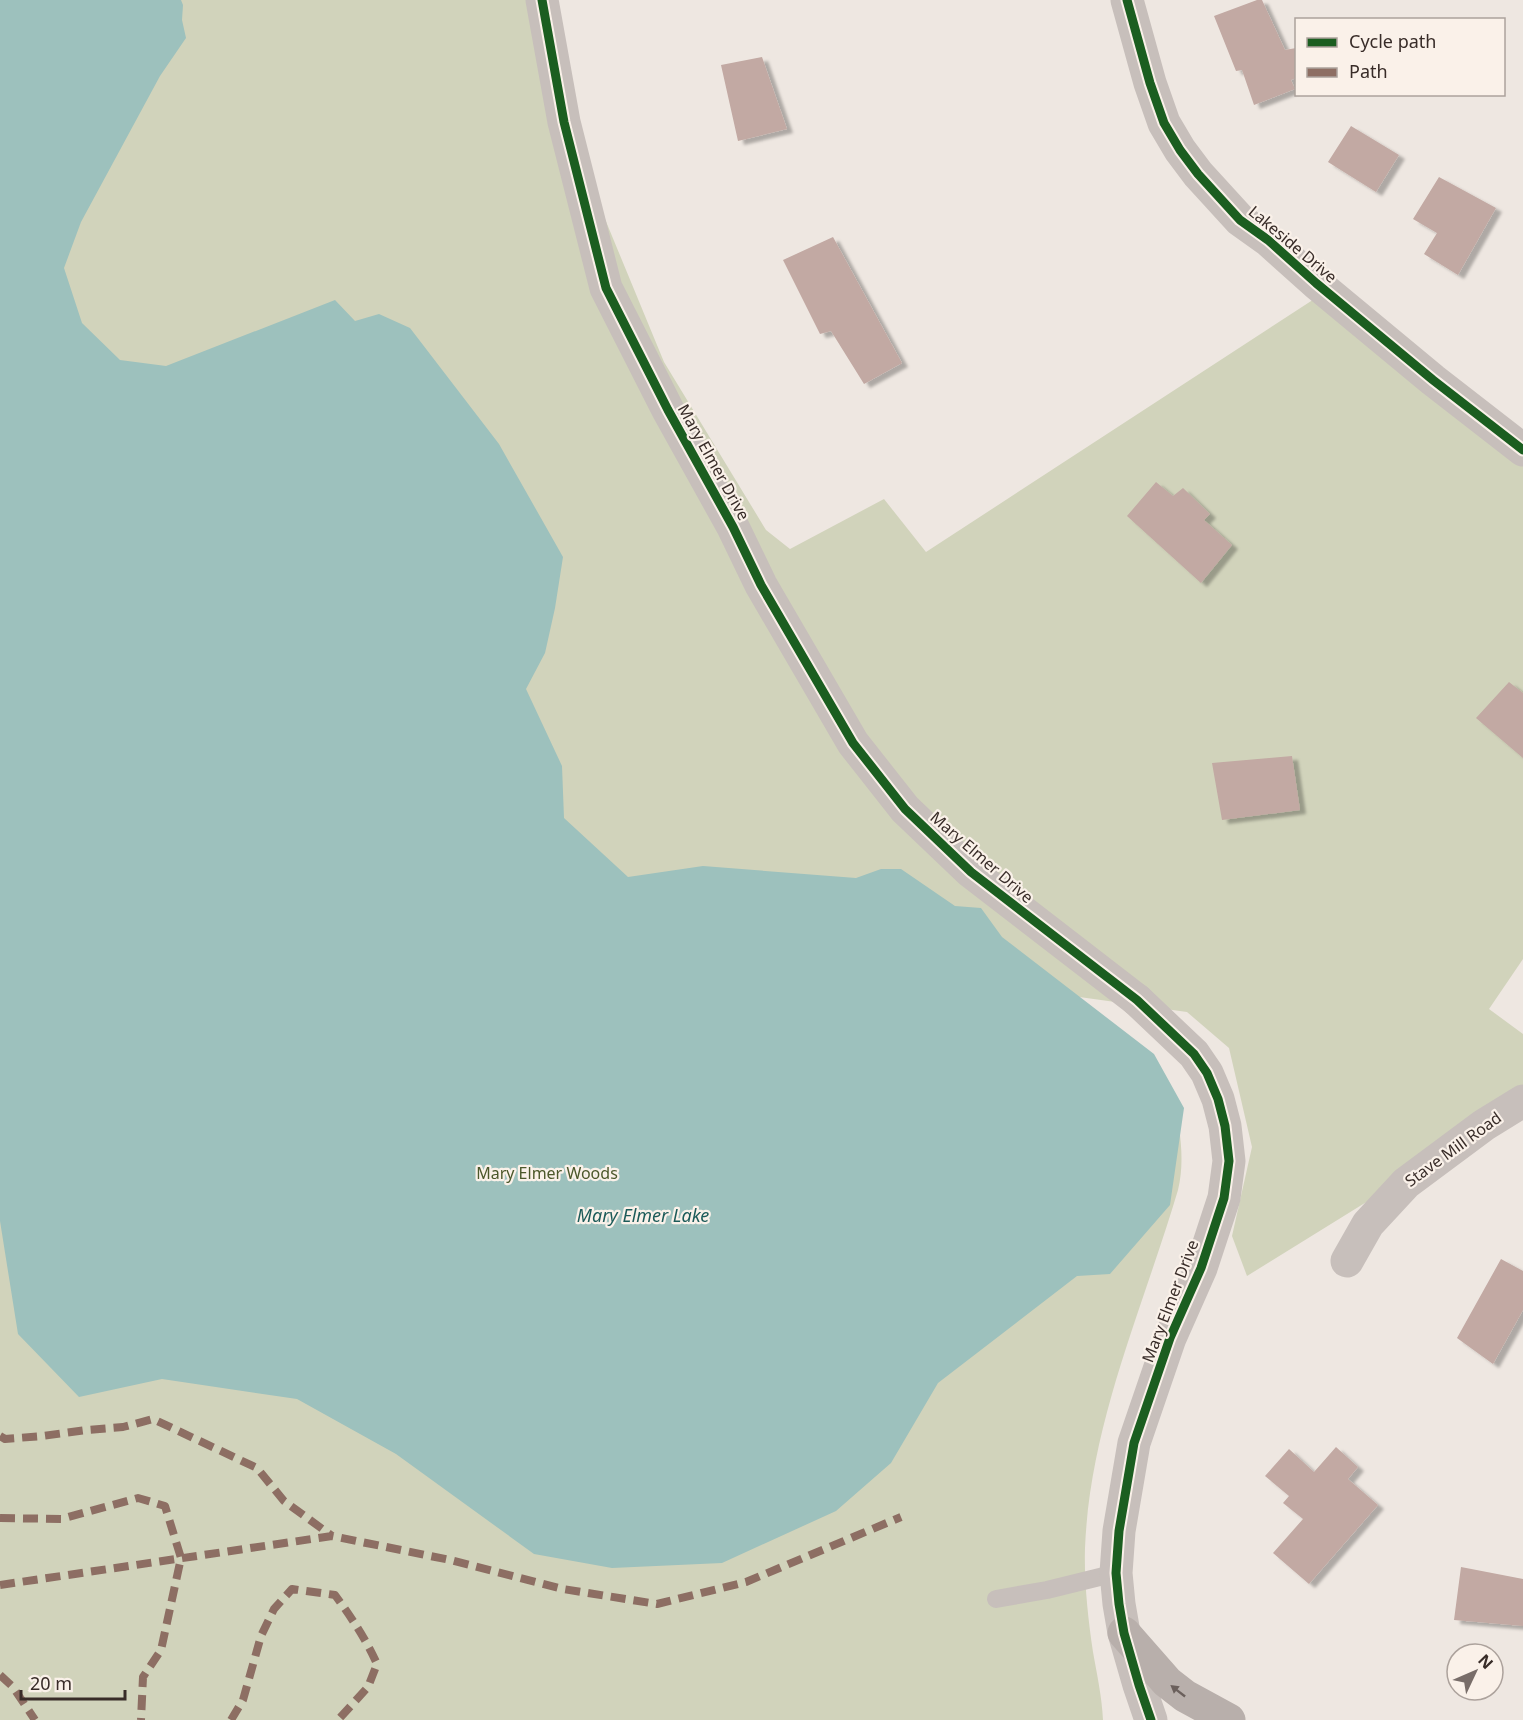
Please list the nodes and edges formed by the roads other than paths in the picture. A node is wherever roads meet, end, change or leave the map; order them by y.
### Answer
1 (542, 0) edge
2 (1127, 0) edge
3 (1523, 450) edge
4 (1523, 1101) edge
5 (1347, 1261) dead end
6 (1116, 1573) junction
7 (996, 1599) dead end
8 (1125, 1633) junction
9 (1151, 1720) edge
10 (1229, 1720) edge

1 - 6 street, Mary Elmer Drive
2 - 3 street, Lakeside Drive
4 - 5 street, Stave Mill Road
6 - 7 lane
6 - 8 street, Mary Elmer Drive
8 - 9 street, Mary Elmer Drive
10 -> 8 main road

